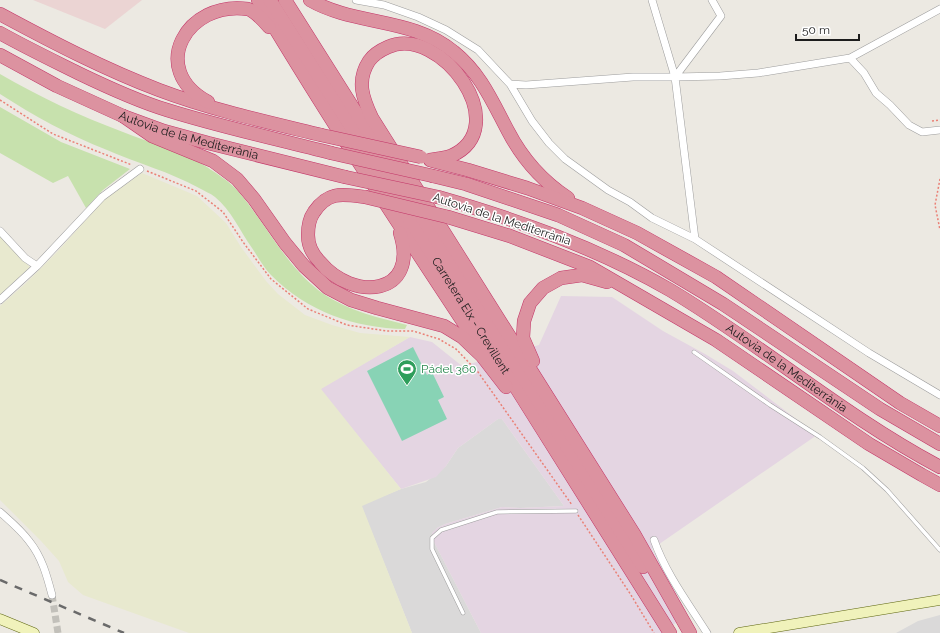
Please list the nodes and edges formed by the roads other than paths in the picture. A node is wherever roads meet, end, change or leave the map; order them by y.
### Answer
1 (258, 0) edge
2 (270, 0) edge
3 (285, 0) edge
4 (310, 0) edge
5 (356, 0) edge
6 (652, 0) edge
7 (712, 0) edge
8 (940, 9) edge
9 (0, 14) edge
10 (0, 33) edge
11 (0, 55) edge
12 (293, 58) junction
13 (850, 58) junction
14 (674, 77) junction
15 (510, 84) junction
16 (223, 111) junction
17 (123, 116) junction
18 (940, 130) edge
19 (425, 159) junction
20 (140, 169) road end
21 (385, 204) junction
22 (582, 208) junction
23 (0, 231) edge
24 (694, 239) junction
25 (37, 266) junction
26 (628, 288) junction
27 (0, 300) edge
28 (694, 352) dead end
29 (507, 388) junction
30 (940, 395) edge
31 (940, 426) edge
32 (940, 444) edge
33 (583, 452) junction
34 (940, 467) edge
35 (940, 484) edge
36 (576, 511) road end
37 (0, 512) edge
38 (609, 538) junction
39 (654, 540) dead end
40 (940, 550) edge
41 (52, 595) tunnel mouth
42 (940, 600) edge
43 (463, 613) dead end
44 (0, 619) edge
45 (0, 624) edge
46 (23, 633) edge
47 (34, 633) edge
48 (670, 633) edge
49 (685, 633) edge
50 (690, 633) edge
51 (707, 633) edge
52 (739, 633) edge

1 - 12 highway
2 - 38 highway, Carretera Elx - Crevillent
3 - 49 highway, Carretera Elx - Crevillent
4 - 22 highway
5 - 15 street
6 - 14 street
7 - 14 street
8 - 13 street
9 - 16 highway
10 - 32 highway, Autovia de la Mediterrània, bridge
11 - 17 highway, Autovia de la Mediterrània
12 - 16 highway
12 - 21 highway
13 - 14 street
13 - 18 street
14 - 15 street
14 - 24 street
15 - 24 street
16 - 19 highway, bridge
17 - 29 highway
17 - 34 highway, Autovia de la Mediterrània, bridge
19 - 22 highway
19 - 33 highway
20 - 25 street
21 - 26 highway, bridge
21 - 29 highway
22 - 31 highway
23 - 25 street
24 - 30 street
25 - 27 street
26 - 33 highway
26 - 35 highway
28 - 40 lane
29 - 38 highway
33 - 50 highway
36 - 43 lane
37 - 41 street
38 - 48 highway, Carretera Elx - Crevillent
39 - 51 street
42 - 52 street
44 - 47 street
45 - 46 street

